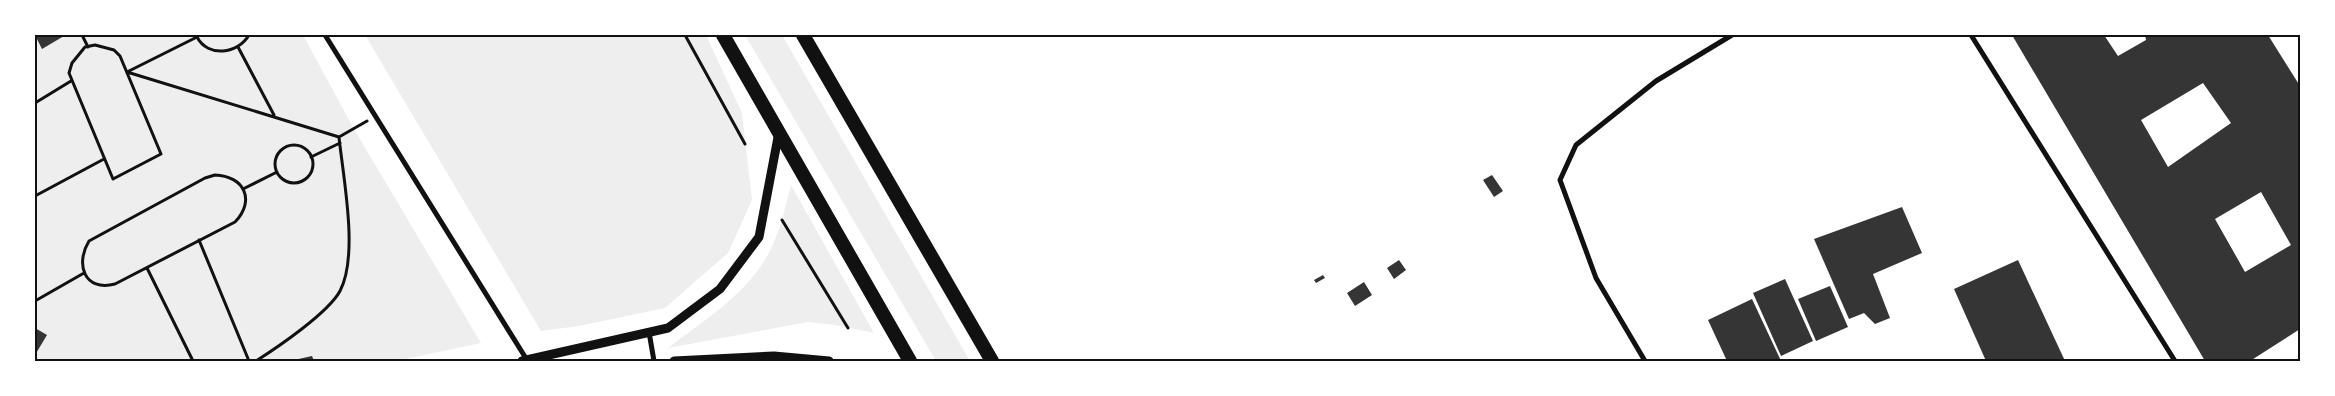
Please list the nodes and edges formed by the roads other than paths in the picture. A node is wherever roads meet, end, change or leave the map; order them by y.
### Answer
1 (326, 35) edge
2 (722, 35) edge
3 (803, 35) edge
4 (1732, 35) edge
5 (1971, 35) edge
6 (780, 131) junction
7 (649, 332) junction
8 (524, 361) edge
9 (654, 361) edge
10 (674, 361) edge
11 (829, 361) edge
12 (910, 361) edge
13 (992, 361) edge
14 (1645, 361) edge
15 (2175, 361) edge

1 - 8 street
2 - 6 highway
3 - 13 highway
4 - 14 street
5 - 15 street
6 - 7 street
6 - 12 highway
7 - 8 street
7 - 9 street
10 - 11 street

